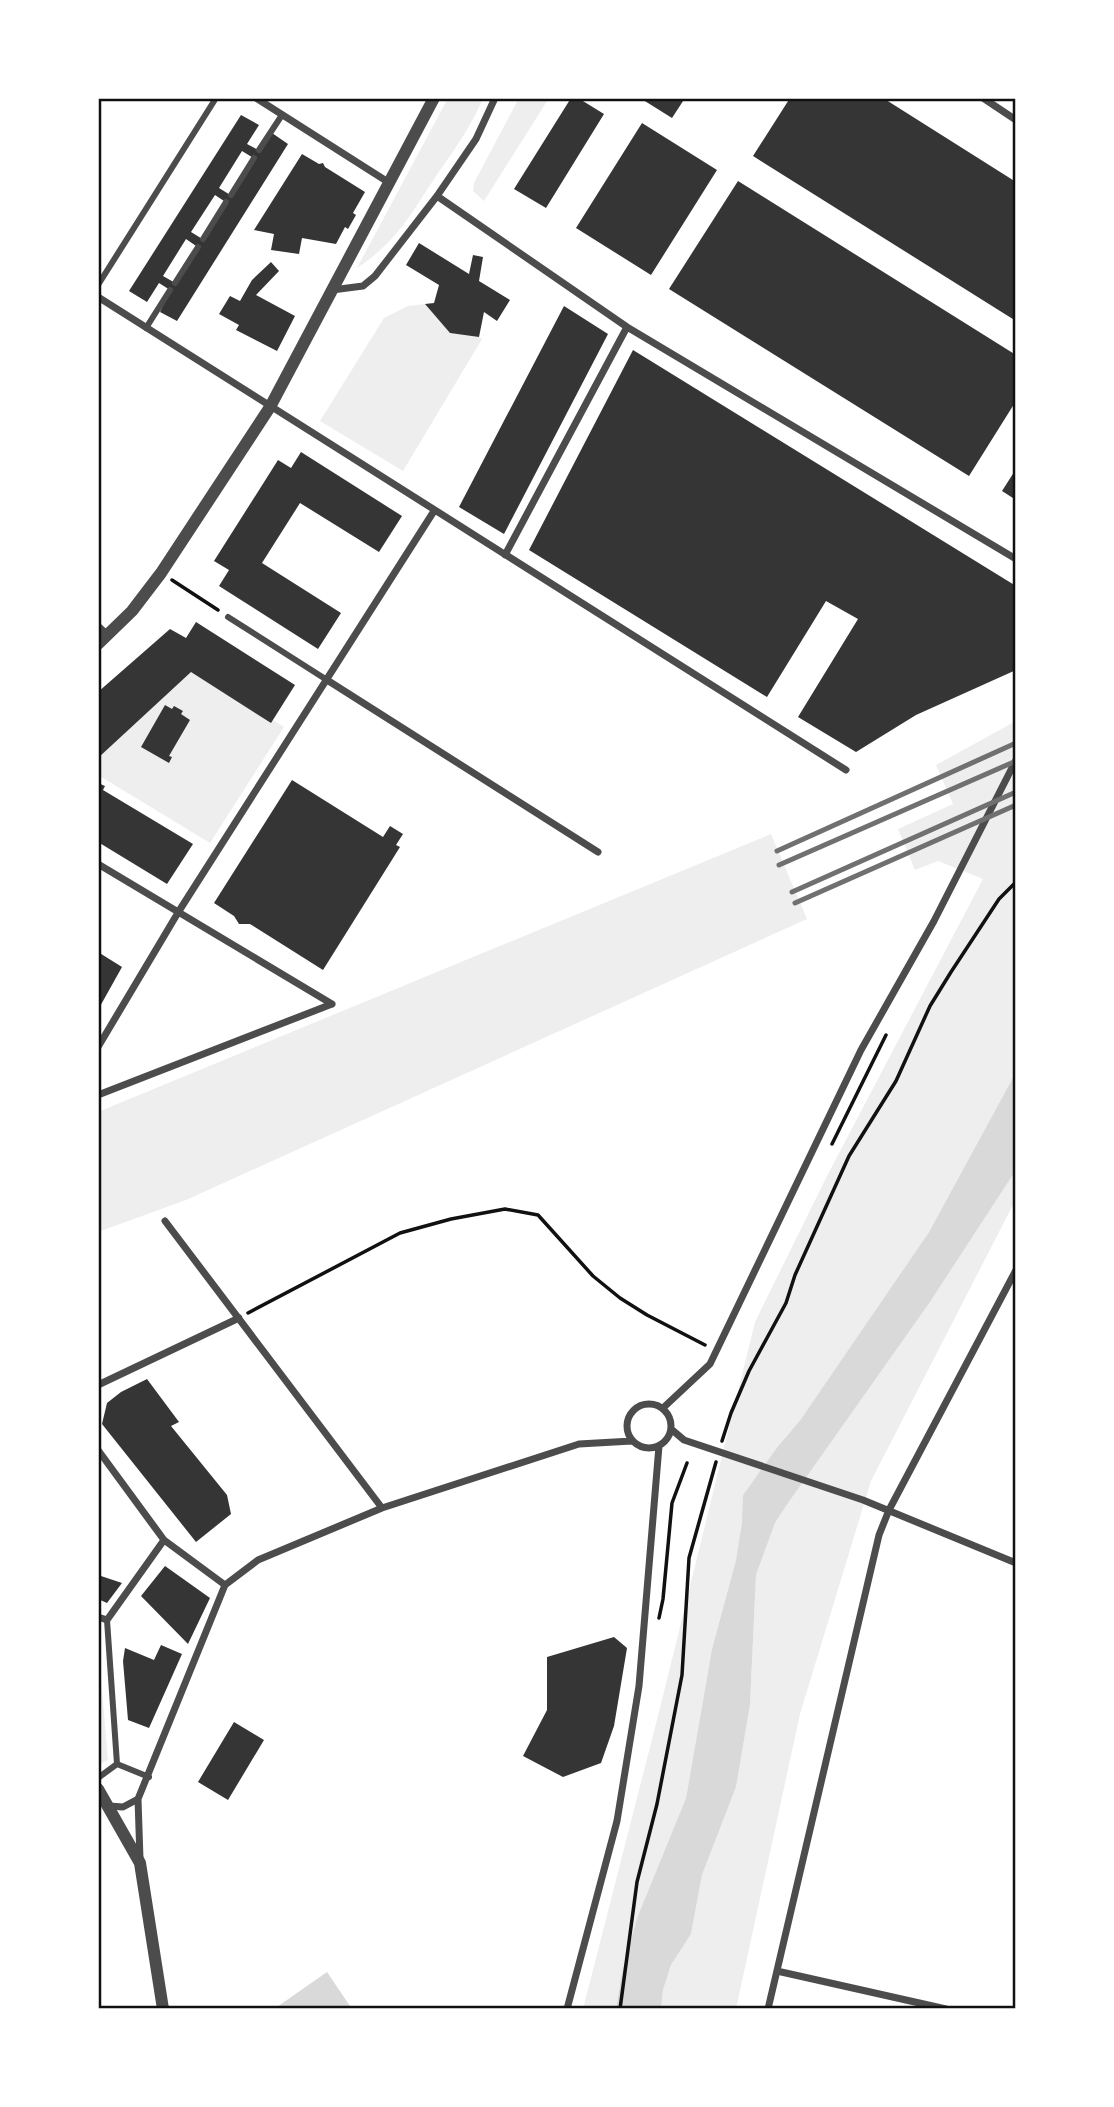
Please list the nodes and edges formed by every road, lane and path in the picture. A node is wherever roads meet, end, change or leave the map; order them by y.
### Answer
1 (216, 98) edge
2 (256, 98) edge
3 (434, 98) edge
4 (495, 98) edge
5 (983, 98) edge
6 (282, 115) junction
7 (1016, 120) edge
8 (259, 150) dead end
9 (254, 158) dead end
10 (388, 182) junction
11 (231, 195) dead end
12 (437, 195) junction
13 (226, 202) dead end
14 (202, 239) dead end
15 (198, 247) dead end
16 (98, 285) edge
17 (331, 290) junction
18 (98, 297) edge
19 (627, 327) junction
20 (146, 328) junction
21 (270, 407) junction
22 (434, 511) junction
23 (505, 555) junction
24 (1016, 559) edge
25 (161, 573) junction
26 (228, 617) joint
27 (103, 630) edge
28 (98, 644) edge
29 (327, 680) junction
30 (1016, 760) edge
31 (846, 770) dead end
32 (598, 852) dead end
33 (98, 864) edge
34 (1016, 882) edge
35 (179, 911) junction
36 (891, 1026) dead end
37 (98, 1047) edge
38 (98, 1095) edge
39 (827, 1154) dead end
40 (165, 1221) dead end
41 (1016, 1270) edge
42 (239, 1318) junction
43 (716, 1351) junction
44 (98, 1385) edge
45 (663, 1408) junction
46 (671, 1429) junction
47 (632, 1441) junction
48 (721, 1445) dead end
49 (659, 1446) junction
50 (98, 1450) edge
51 (717, 1458) dead end
52 (687, 1463) dead end
53 (672, 1503) dead end
54 (382, 1508) junction
55 (890, 1510) junction
56 (164, 1539) junction
57 (1016, 1563) edge
58 (225, 1585) junction
59 (98, 1617) edge
60 (107, 1620) junction
61 (117, 1764) junction
62 (98, 1777) edge
63 (149, 1777) junction
64 (98, 1789) edge
65 (138, 1799) junction
66 (110, 1806) junction
67 (140, 1863) junction
68 (777, 1971) junction
69 (163, 2009) edge
70 (568, 2009) edge
71 (620, 2009) edge
72 (768, 2009) edge
73 (946, 2009) edge

1 - 16 street
2 - 6 street
3 - 10 street
4 - 12 street
5 - 7 street
6 - 8 street
6 - 10 street
9 - 11 street
10 - 17 street
12 - 17 street
12 - 19 street
13 - 14 street
15 - 20 street
17 - 21 street
18 - 20 street
19 - 23 street
19 - 24 street
20 - 21 street
21 - 22 street
21 - 25 street
22 - 23 street
22 - 29 street
23 - 31 street
25 - 26 path
25 - 27 street
26 - 29 street
27 - 28 street
29 - 32 street
29 - 35 street
30 - 43 street
33 - 35 street
34 - 48 path
35 - 37 street
35 - 38 street
36 - 39 path
40 - 42 street
41 - 55 street
42 - 43 path
42 - 44 street
42 - 54 street
43 - 45 street
45 - 46 street
45 - 47 street
46 - 49 street
46 - 55 street
47 - 49 street
47 - 54 street
49 - 70 street
50 - 56 street
51 - 71 path
52 - 53 path
54 - 58 street
55 - 57 street
55 - 68 street
56 - 58 street
56 - 60 street
58 - 63 street
59 - 60 street
60 - 61 street
61 - 62 street
61 - 63 street
63 - 65 street
64 - 66 street
65 - 66 street
65 - 67 street
66 - 67 street
67 - 69 street
68 - 72 street
68 - 73 street

